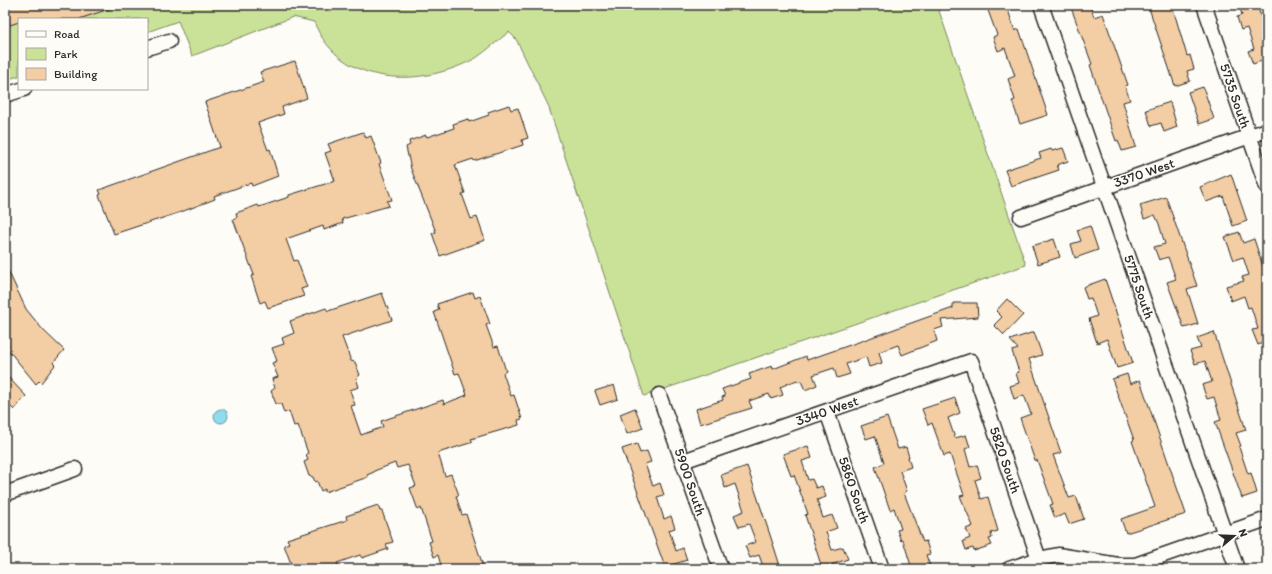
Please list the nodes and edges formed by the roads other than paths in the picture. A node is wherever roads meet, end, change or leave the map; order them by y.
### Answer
1 (1041, 5) edge
2 (1204, 5) edge
3 (170, 41) dead end
4 (148, 48) edge
5 (21, 90) edge
6 (5, 95) edge
7 (1267, 130) edge
8 (1249, 136) junction
9 (1104, 187) junction
10 (1267, 187) edge
11 (1021, 217) dead end
12 (971, 361) joint
13 (659, 395) dead end
14 (827, 412) junction
15 (683, 461) junction
16 (76, 469) dead end
17 (5, 494) edge
18 (1267, 520) edge
19 (1224, 534) junction
20 (1039, 559) junction
21 (1100, 566) edge
22 (721, 569) edge
23 (882, 569) edge
24 (1009, 569) edge
25 (1236, 569) edge

1 - 9 street, 5775 South
2 - 8 street, 5735 South
3 - 4 street
5 - 6 street
7 - 8 street, 3370 West
8 - 9 street, 3370 West
8 - 10 street, 5735 South
9 - 11 street, 3370 West
9 - 19 street, 5775 South
12 - 14 street, 3340 West
12 - 20 street, 5820 South
13 - 15 street, 5900 South
14 - 15 street, 3340 West
14 - 23 street, 5860 South
15 - 22 street, 5900 South
16 - 17 street
18 - 19 street
19 - 21 street
19 - 25 street, 5775 South
20 - 21 street
20 - 24 street

